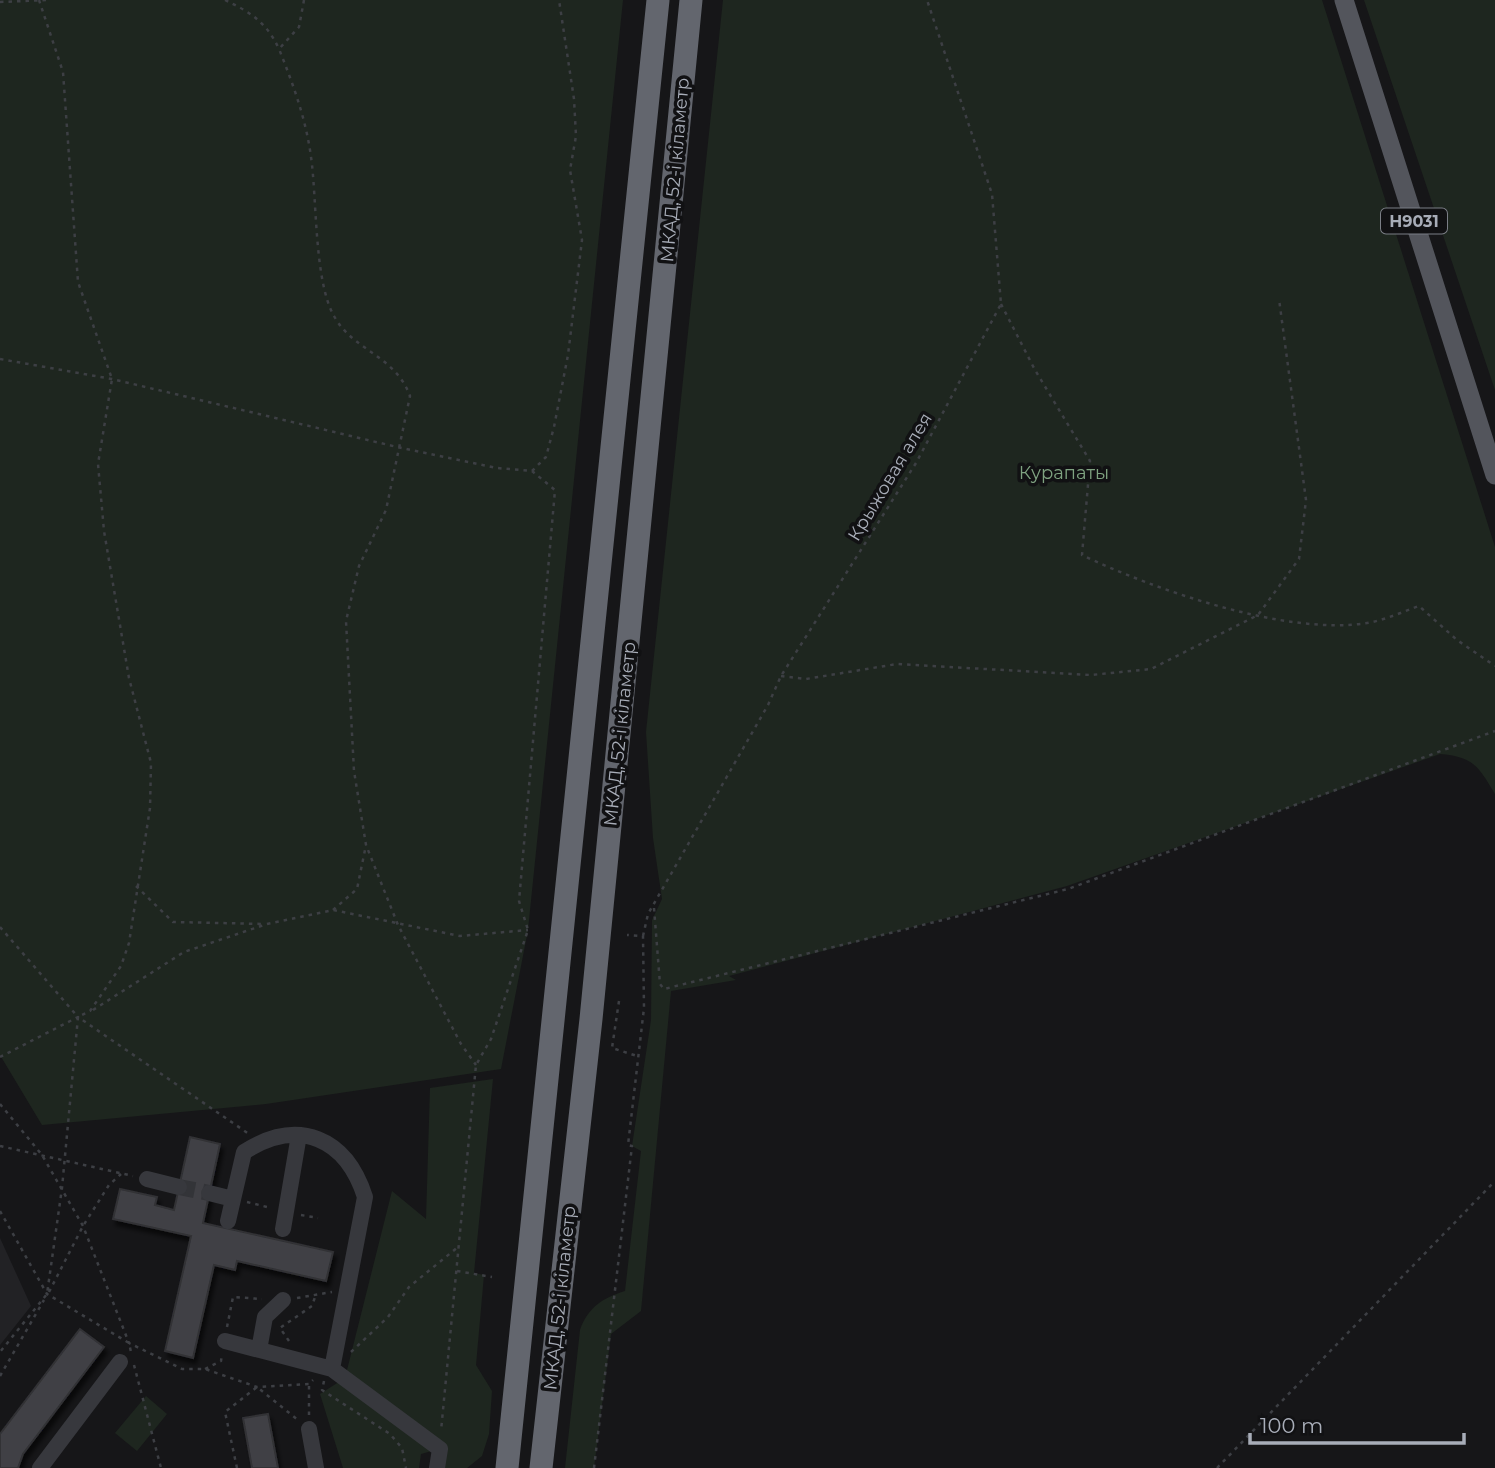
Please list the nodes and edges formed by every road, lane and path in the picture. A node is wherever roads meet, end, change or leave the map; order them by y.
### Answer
1 (39, 0) edge
2 (47, 0) edge
3 (225, 0) edge
4 (304, 0) edge
5 (559, 0) edge
6 (657, 0) edge
7 (691, 0) edge
8 (926, 0) edge
9 (1344, 0) edge
10 (0, 2) edge
11 (279, 49) junction
12 (1279, 299) dead end
13 (1001, 304) junction
14 (0, 359) edge
15 (112, 379) junction
16 (397, 447) junction
17 (532, 471) junction
18 (1495, 475) edge
19 (1258, 615) junction
20 (1495, 666) edge
21 (781, 676) junction
22 (1495, 731) edge
23 (366, 845) junction
24 (136, 886) junction
25 (654, 905) junction
26 (333, 910) junction
27 (267, 924) junction
28 (398, 925) junction
29 (0, 927) edge
30 (528, 930) junction
31 (627, 935) dead end
32 (643, 936) junction
33 (619, 1001) dead end
34 (90, 1012) junction
35 (78, 1017) junction
36 (638, 1056) junction
37 (0, 1057) edge
38 (476, 1065) junction
39 (0, 1104) edge
40 (299, 1135) junction
41 (261, 1141) junction
42 (0, 1146) edge
43 (41, 1155) junction
44 (65, 1161) junction
45 (121, 1174) junction
46 (147, 1179) joint
47 (1495, 1181) edge
48 (179, 1187) tunnel mouth
49 (62, 1188) junction
50 (209, 1193) tunnel mouth
51 (233, 1199) junction
52 (0, 1211) edge
53 (228, 1221) dead end
54 (83, 1226) junction
55 (283, 1229) dead end
56 (458, 1247) junction
57 (456, 1270) junction
58 (492, 1277) dead end
59 (47, 1294) junction
60 (316, 1294) dead end
61 (283, 1300) dead end
62 (225, 1341) joint
63 (129, 1343) junction
64 (259, 1350) junction
65 (0, 1352) edge
66 (297, 1360) junction
67 (120, 1362) dead end
68 (330, 1366) junction
69 (205, 1369) junction
70 (0, 1374) edge
71 (309, 1384) junction
72 (257, 1387) junction
73 (309, 1429) junction
74 (440, 1449) junction
75 (40, 1468) edge
76 (161, 1468) edge
77 (237, 1468) edge
78 (316, 1468) edge
79 (406, 1468) edge
80 (438, 1468) edge
81 (507, 1468) edge
82 (541, 1468) edge
83 (594, 1468) edge
84 (1217, 1468) edge

1 - 2 path
1 - 10 path
1 - 15 path
3 - 11 path
4 - 11 path
5 - 17 path
6 - 81 highway, МКАД, 52-і кіламетр
7 - 82 highway, МКАД, 52-і кіламетр
8 - 13 path
9 - 18 main road, Н9031
11 - 16 path
12 - 19 path
13 - 19 path
13 - 21 path, Крыжовая алея
14 - 15 path
15 - 16 path
15 - 24 path
16 - 17 path
16 - 23 path
17 - 30 path
19 - 20 path
19 - 21 path
21 - 25 path, Крыжовая алея
22 - 25 path
23 - 26 path
23 - 28 path
24 - 27 path
24 - 34 path
25 - 32 path, Крыжовая алея
26 - 27 path
26 - 28 path
27 - 34 path
28 - 30 path
28 - 38 path
29 - 35 path
30 - 38 path
31 - 32 path
32 - 36 path
33 - 36 path
34 - 35 path
35 - 37 path
35 - 41 path
35 - 44 path
36 - 83 path
38 - 56 path
39 - 43 path
40 - 41 lane
40 - 55 lane
40 - 68 lane
41 - 51 lane
42 - 43 path
43 - 44 path
43 - 49 path
44 - 45 path
44 - 49 path
45 - 46 path
45 - 54 path
46 - 48 lane
47 - 84 path
49 - 54 path
49 - 59 path
50 - 51 lane
51 - 53 lane
52 - 59 path
54 - 59 path
54 - 63 path
56 - 57 path
56 - 68 path
57 - 58 path
57 - 74 path
59 - 63 path
59 - 65 path
59 - 70 path
60 - 66 path
61 - 64 lane
62 - 64 lane
62 - 69 path
63 - 69 path
63 - 76 path
64 - 66 lane
66 - 68 lane
67 - 75 lane
68 - 71 path
68 - 74 lane
68 - 79 path
69 - 72 path
71 - 72 path
71 - 73 path
72 - 73 path
72 - 77 path
73 - 78 lane
74 - 80 lane

